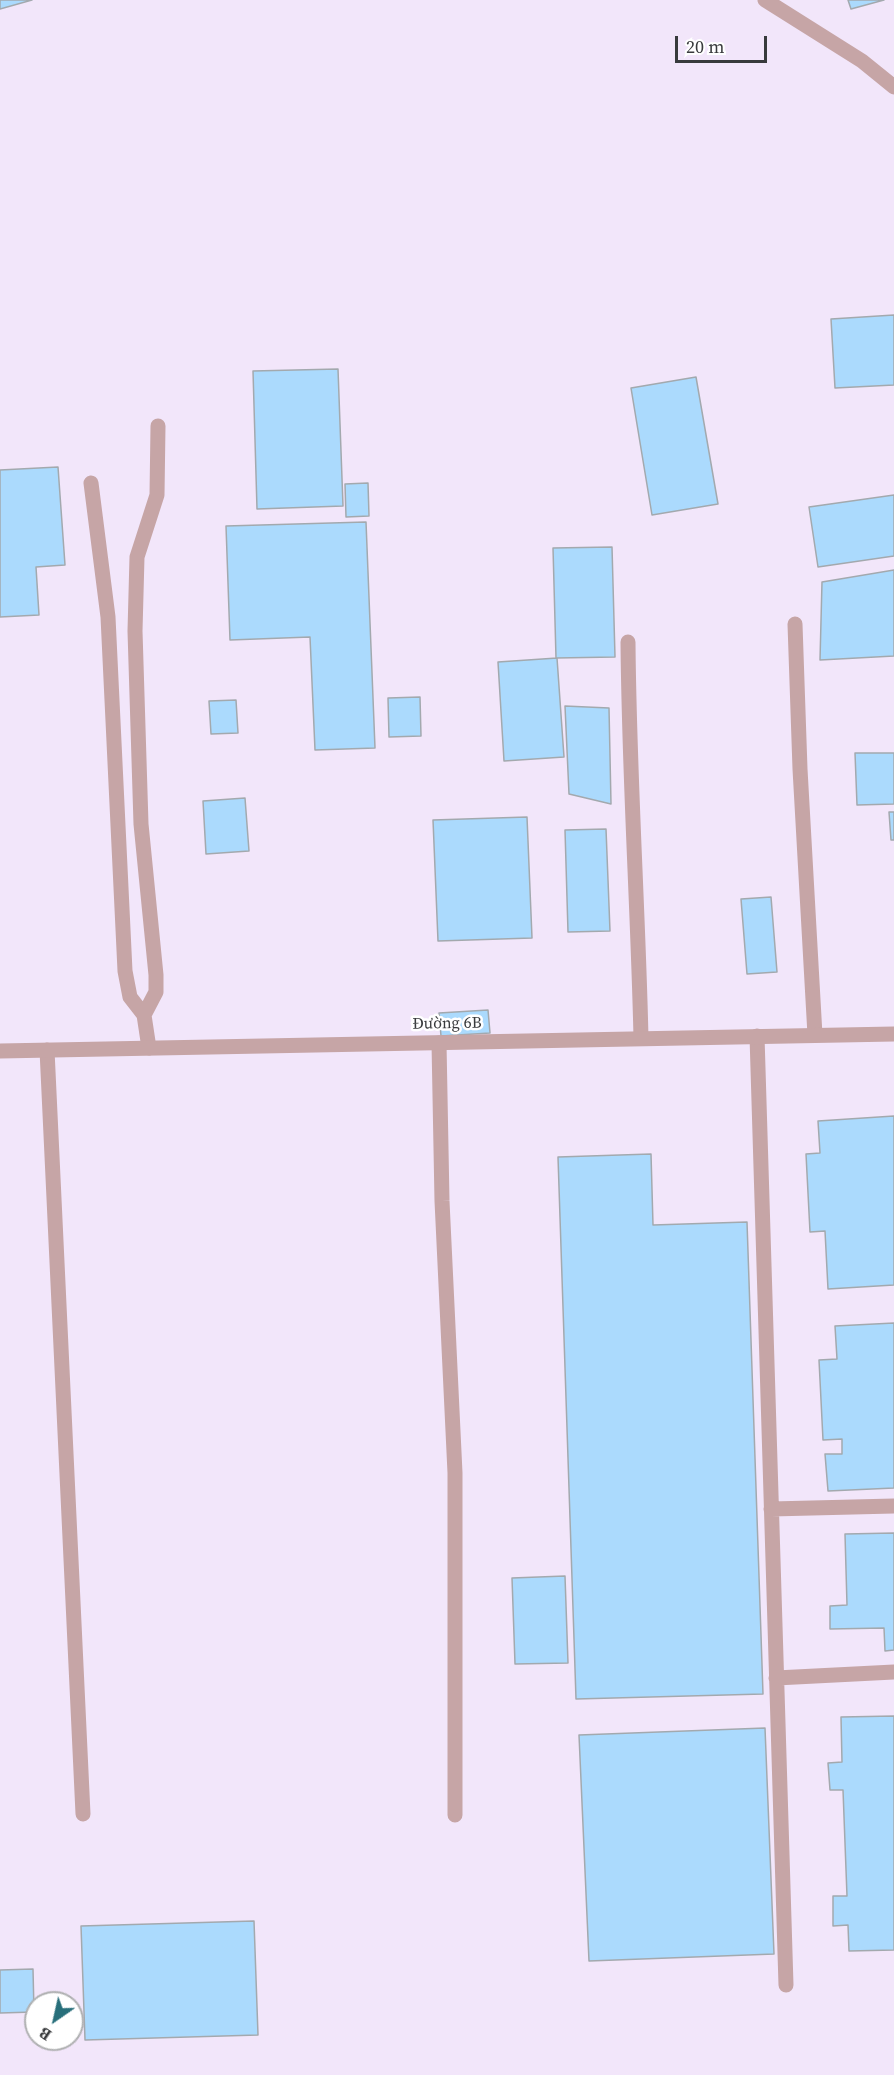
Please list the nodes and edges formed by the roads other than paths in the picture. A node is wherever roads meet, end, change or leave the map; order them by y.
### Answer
1 (765, 0) edge
2 (894, 87) edge
3 (158, 426) dead end
4 (91, 483) dead end
5 (795, 624) dead end
6 (628, 642) dead end
7 (144, 1015) junction
8 (894, 1034) edge
9 (815, 1035) junction
10 (757, 1036) junction
11 (641, 1038) junction
12 (440, 1043) junction
13 (149, 1048) junction
14 (47, 1050) junction
15 (0, 1051) edge
16 (894, 1506) edge
17 (771, 1509) junction
18 (894, 1672) edge
19 (776, 1678) junction
20 (83, 1814) dead end
21 (455, 1815) dead end
22 (786, 1985) dead end

1 - 2 street
3 - 7 street
4 - 7 street
5 - 9 street
6 - 11 street
7 - 13 street
8 - 9 street, Đường 6B
9 - 10 street, Đường 6B
10 - 11 street, Đường 6B
10 - 17 street
11 - 12 street, Đường 6B
12 - 13 street, Đường 6B
12 - 21 street
13 - 14 street, Đường 6B
14 - 15 street, Đường 6B
14 - 20 street
16 - 17 street
17 - 19 street
18 - 19 street
19 - 22 street

